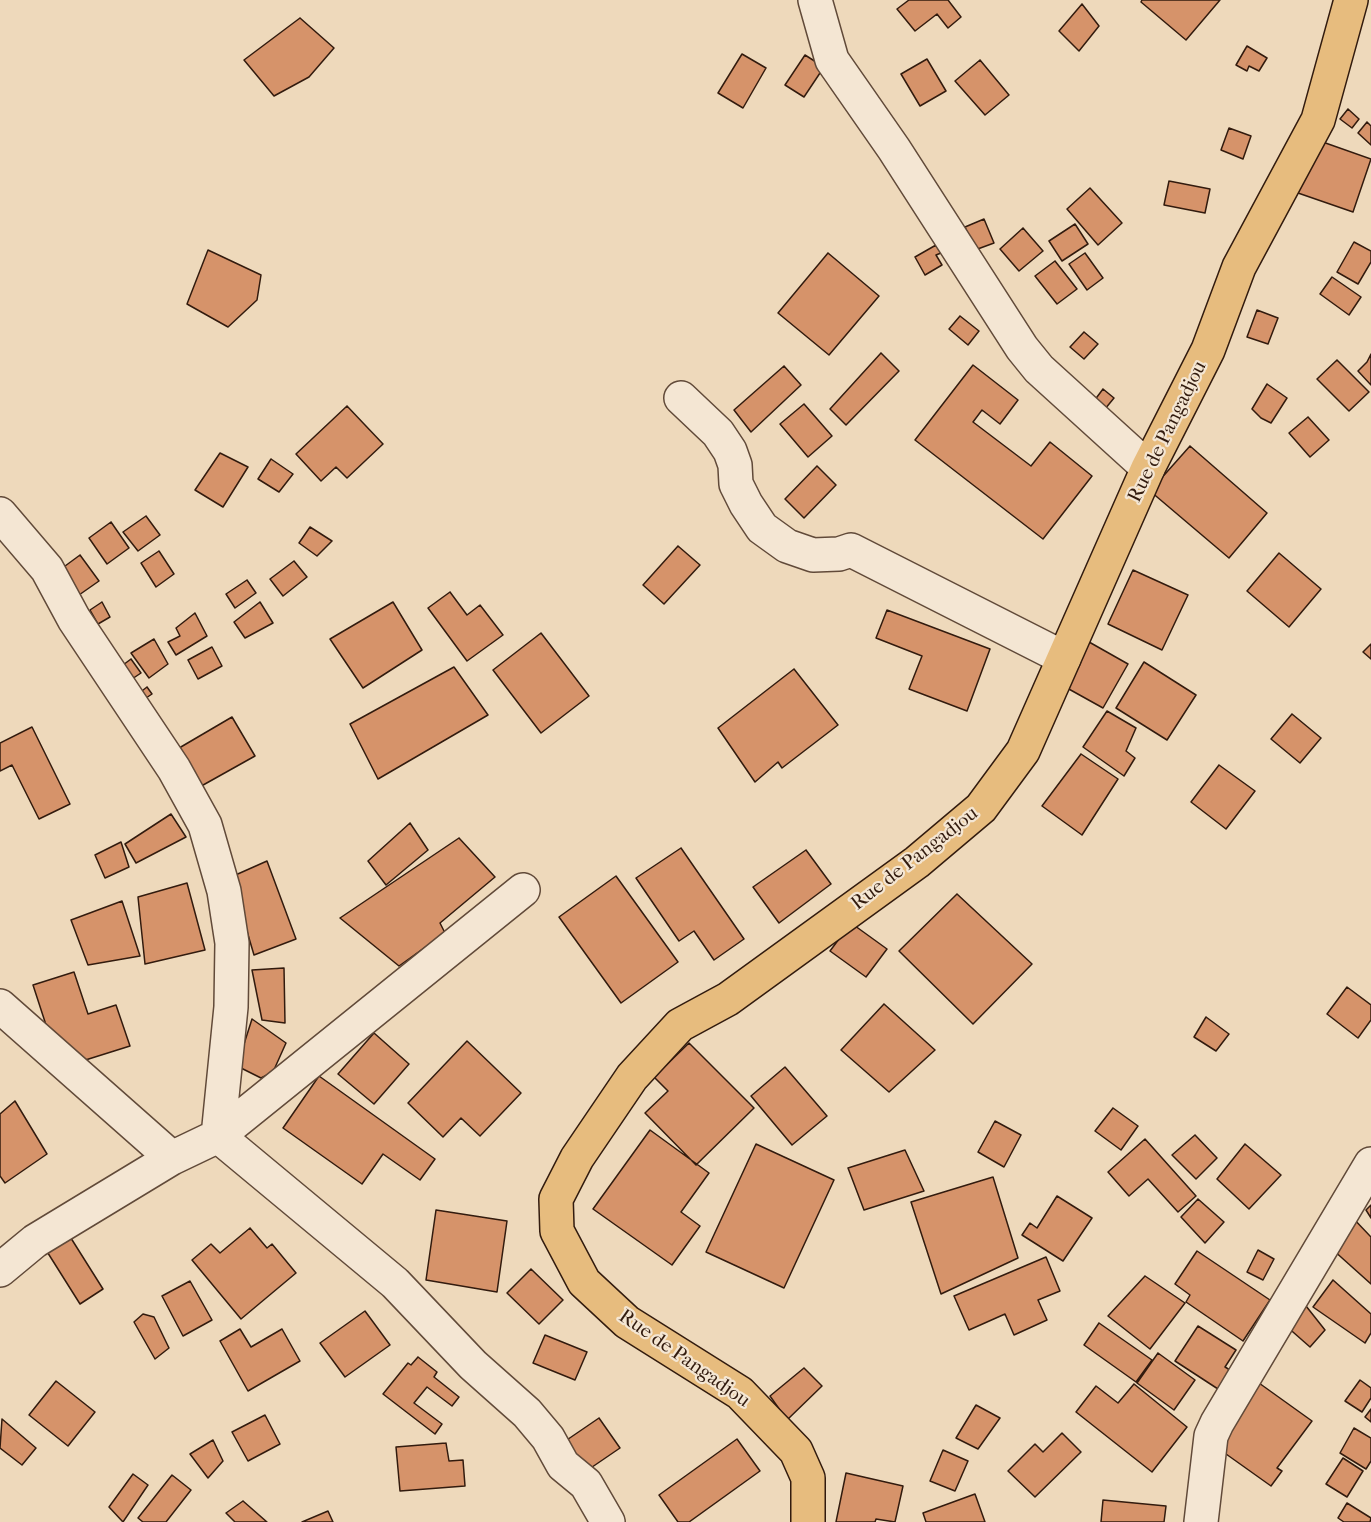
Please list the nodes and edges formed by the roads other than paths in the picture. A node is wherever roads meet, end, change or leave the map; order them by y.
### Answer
1 (815, 0) edge
2 (1351, 0) edge
3 (681, 398) dead end
4 (1148, 468) junction
5 (0, 514) edge
6 (1064, 658) junction
7 (523, 890) dead end
8 (0, 1006) edge
9 (218, 1136) junction
10 (172, 1158) junction
11 (1371, 1164) edge
12 (0, 1270) edge
13 (608, 1522) edge
14 (808, 1522) edge
15 (1201, 1522) edge

1 - 4 street
2 - 4 main road, Rue de Pangadjou
3 - 6 street
4 - 6 main road, Rue de Pangadjou
5 - 9 street
6 - 14 main road, Rue de Pangadjou
7 - 9 street
8 - 10 street
9 - 10 street
9 - 13 street
10 - 12 street
11 - 15 street

